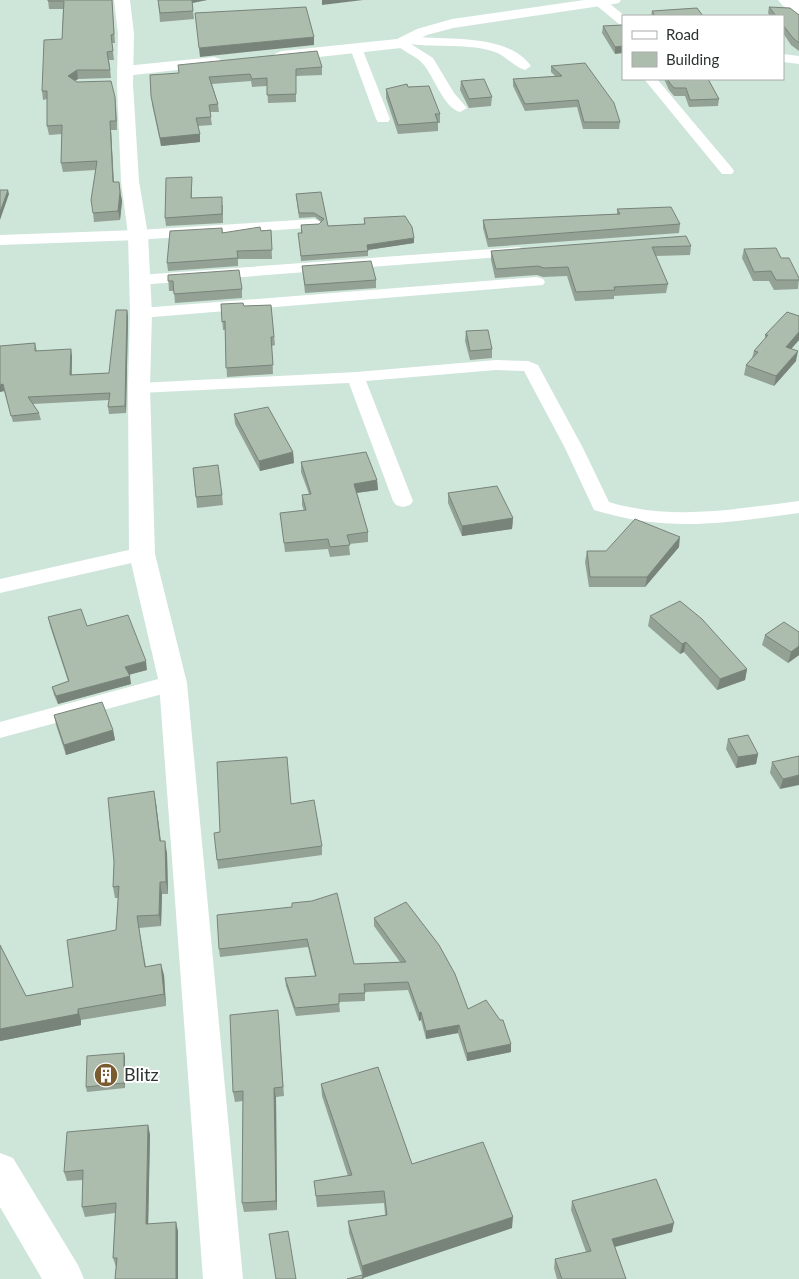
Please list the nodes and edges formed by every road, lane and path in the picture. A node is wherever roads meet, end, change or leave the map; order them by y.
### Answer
1 (122, 0) edge
2 (607, 1) edge
3 (791, 2) edge
4 (799, 16) edge
5 (622, 21) edge
6 (404, 42) junction
7 (356, 48) junction
8 (270, 57) edge
9 (784, 58) edge
10 (799, 60) edge
11 (231, 61) edge
12 (525, 66) dead end
13 (121, 80) junction
14 (651, 80) edge
15 (460, 108) dead end
16 (384, 119) dead end
17 (728, 171) dead end
18 (314, 224) edge
19 (138, 235) junction
20 (0, 240) edge
21 (532, 251) edge
22 (139, 280) junction
23 (537, 282) dead end
24 (141, 313) junction
25 (356, 377) junction
26 (139, 388) junction
27 (403, 501) dead end
28 (799, 507) edge
29 (142, 554) junction
30 (0, 586) edge
31 (173, 683) junction
32 (0, 730) edge
33 (0, 1171) edge
34 (64, 1279) edge
35 (223, 1279) edge

1 - 13 main road
2 - 5 street
2 - 6 street
3 - 4 street
6 - 7 street
6 - 12 street
6 - 15 street
7 - 8 street
7 - 16 street
9 - 10 street
11 - 13 street
13 - 19 main road
14 - 17 street
18 - 19 street
19 - 20 street
19 - 22 main road
21 - 22 street
22 - 24 main road
23 - 24 street
24 - 26 main road
25 - 26 street
25 - 27 street
25 - 28 street
26 - 29 main road
29 - 30 street
29 - 31 main road
31 - 32 street
31 - 35 main road
33 - 34 main road

